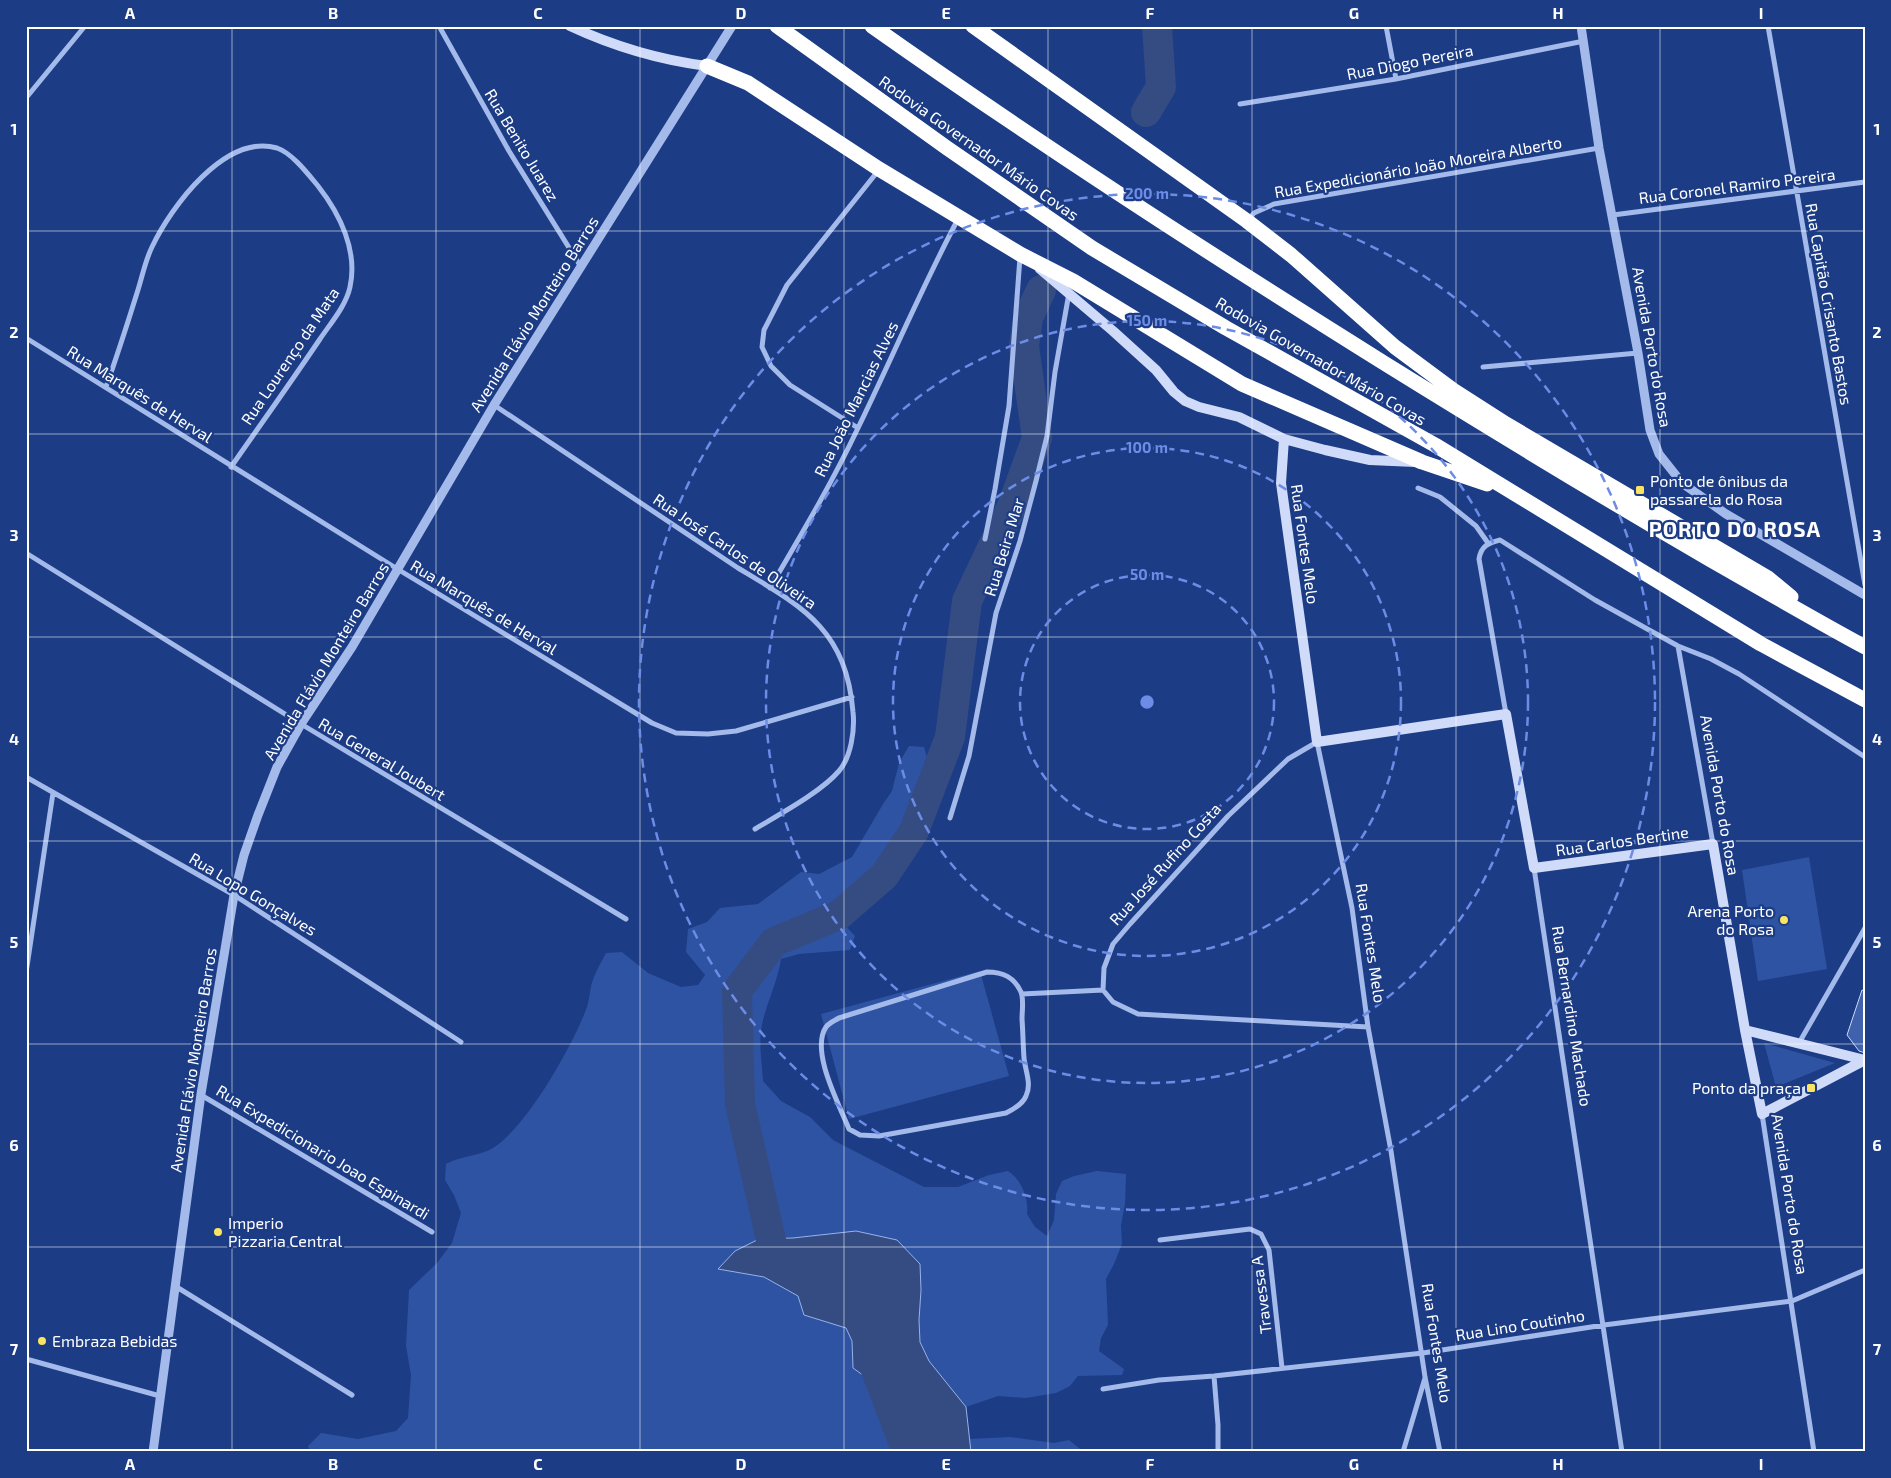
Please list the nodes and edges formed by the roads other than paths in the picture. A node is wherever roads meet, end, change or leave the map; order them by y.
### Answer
1 (85, 26) edge
2 (439, 26) edge
3 (446, 26) edge
4 (570, 26) edge
5 (732, 26) edge
6 (777, 26) edge
7 (872, 26) edge
8 (973, 26) edge
9 (1386, 26) edge
10 (1581, 26) edge
11 (1768, 26) edge
12 (444, 35) junction
13 (1584, 41) junction
14 (707, 66) junction
15 (1396, 79) junction
16 (26, 98) edge
17 (1240, 104) dead end
18 (1599, 148) junction
19 (880, 170) junction
20 (1865, 182) edge
21 (1798, 192) junction
22 (1613, 215) junction
23 (959, 218) junction
24 (1247, 221) junction
25 (581, 267) junction
26 (1042, 268) junction
27 (1071, 287) junction
28 (26, 338) edge
29 (1638, 353) junction
30 (1483, 367) dead end
31 (106, 387) junction
32 (494, 405) junction
33 (858, 428) junction
34 (1284, 439) junction
35 (1422, 462) junction
36 (231, 467) junction
37 (1418, 488) dead end
38 (1514, 493) junction
39 (985, 538) dead end
40 (1488, 543) junction
41 (26, 553) edge
42 (399, 570) junction
43 (1865, 585) edge
44 (770, 588) junction
45 (1865, 595) edge
46 (1832, 629) junction
47 (1678, 646) junction
48 (1865, 647) edge
49 (852, 697) junction
50 (1865, 700) edge
51 (1506, 714) junction
52 (301, 724) junction
53 (1317, 742) junction
54 (1865, 757) edge
55 (26, 777) edge
56 (53, 793) junction
57 (950, 818) dead end
58 (755, 830) dead end
59 (1713, 844) junction
60 (1534, 868) junction
61 (234, 895) junction
62 (626, 919) dead end
63 (1865, 928) edge
64 (26, 973) edge
65 (1103, 990) junction
66 (1022, 994) junction
67 (1368, 1027) junction
68 (1745, 1030) junction
69 (461, 1042) dead end
70 (1799, 1042) junction
71 (1865, 1060) edge
72 (201, 1094) junction
73 (1762, 1114) junction
74 (432, 1232) dead end
75 (1160, 1240) dead end
76 (1865, 1270) edge
77 (175, 1286) junction
78 (1792, 1300) junction
79 (1604, 1325) junction
80 (1423, 1353) junction
81 (26, 1359) edge
82 (1282, 1368) junction
83 (1214, 1376) junction
84 (1426, 1377) junction
85 (1103, 1389) dead end
86 (352, 1395) dead end
87 (160, 1396) junction
88 (153, 1452) edge
89 (1218, 1452) edge
90 (1403, 1452) edge
91 (1440, 1452) edge
92 (1622, 1452) edge
93 (1814, 1452) edge

1 - 16 street
2 - 12 street, Rua Benito Juarez
3 - 12 street
4 - 14 main road
5 - 14 street, Avenida Flávio Monteiro Barros
6 - 38 highway, Rodovia Governador Mário Covas
7 - 46 highway, Rodovia Governador Mário Covas
8 - 24 highway
9 - 15 street
10 - 13 street, Avenida Porto do Rosa
11 - 21 street, Rua Capitão Crisanto Bastos
12 - 25 street, Rua Benito Juarez
13 - 15 street, Rua Diogo Pereira
13 - 18 street, Avenida Porto do Rosa
14 - 19 highway
14 - 25 street, Avenida Flávio Monteiro Barros
15 - 17 street, Rua Diogo Pereira
18 - 22 street, Avenida Porto do Rosa
18 - 24 street, Rua Expedicionário João Moreira Alberto
19 - 23 highway
19 - 33 street
20 - 21 street, Rua Coronel Ramiro Pereira
21 - 22 street, Rua Coronel Ramiro Pereira
21 - 43 street, Rua Capitão Crisanto Bastos
22 - 29 street, Avenida Porto do Rosa
23 - 26 highway
23 - 33 street, Rua João Mancias Alves
24 - 46 highway
25 - 32 street, Avenida Flávio Monteiro Barros
26 - 27 highway
26 - 39 street
27 - 34 main road
27 - 35 highway
27 - 57 street, Rua Beira Mar
28 - 31 street, Rua Marquês de Herval
29 - 30 street
29 - 45 street, Avenida Porto do Rosa
31 - 36 street, Rua Marquês de Herval
31 - 36 street, Rua Lourenço da Mata
32 - 42 street, Avenida Flávio Monteiro Barros
32 - 44 street, Rua José Carlos de Oliveira
33 - 44 street, Rua João Mancias Alves
34 - 35 main road
34 - 53 main road, Rua Fontes Melo
35 - 38 highway
36 - 42 street, Rua Marquês de Herval
37 - 40 street
38 - 50 highway, Rodovia Governador Mário Covas
40 - 47 street
40 - 51 street, Rua Bernardino Machado
41 - 52 street, Rua General Joubert
42 - 49 street, Rua Marquês de Herval
42 - 52 street, Avenida Flávio Monteiro Barros
44 - 49 street, Rua José Carlos de Oliveira
46 - 48 highway, Rodovia Governador Mário Covas
47 - 54 street
47 - 59 street, Avenida Porto do Rosa
49 - 58 street, Rua José Carlos de Oliveira
51 - 53 main road, Rua José Rufino Costa
51 - 60 main road, Rua Bernardino Machado
52 - 61 street, Avenida Flávio Monteiro Barros
52 - 62 street, Rua General Joubert
53 - 65 street, Rua José Rufino Costa
53 - 67 street, Rua Fontes Melo
55 - 56 street, Rua Lopo Gonçalves
56 - 61 street, Rua Lopo Gonçalves
56 - 64 street
59 - 60 main road, Rua Carlos Bertine
59 - 68 main road, Avenida Porto do Rosa
60 - 79 street, Rua Bernardino Machado
61 - 69 street, Rua Lopo Gonçalves
61 - 72 street, Avenida Flávio Monteiro Barros
63 - 70 street
65 - 66 street
65 - 67 street
66 - 66 street
67 - 80 street, Rua Fontes Melo
68 - 70 main road
68 - 73 main road, Avenida Porto do Rosa
70 - 71 main road
71 - 73 main road
72 - 74 street, Rua Expedicionario Joao Espinardi
72 - 77 street, Avenida Flávio Monteiro Barros
73 - 78 street, Avenida Porto do Rosa
75 - 82 street, Travessa A
76 - 78 street, Rua Lino Coutinho
77 - 86 street
77 - 87 street, Avenida Flávio Monteiro Barros
78 - 79 street, Rua Lino Coutinho
78 - 93 street, Avenida Porto do Rosa
79 - 80 street, Rua Lino Coutinho
79 - 92 street, Rua Bernardino Machado
80 - 82 street, Rua Lino Coutinho
80 - 84 street, Rua Fontes Melo
81 - 87 street
82 - 83 street, Rua Lino Coutinho
83 - 85 street, Rua Lino Coutinho
83 - 89 street
84 - 90 street
84 - 91 street, Rua Fontes Melo
87 - 88 street, Avenida Flávio Monteiro Barros

